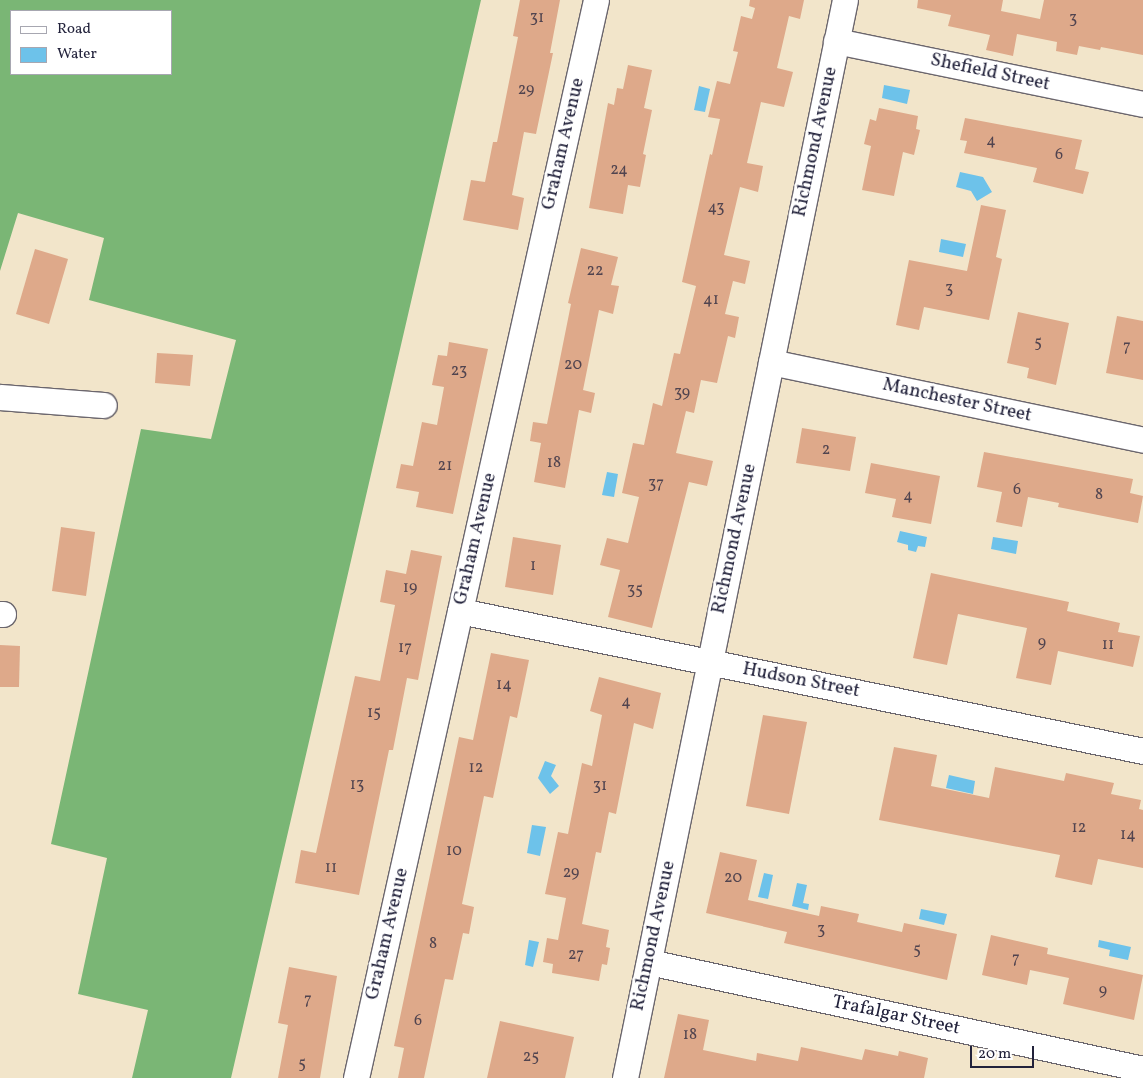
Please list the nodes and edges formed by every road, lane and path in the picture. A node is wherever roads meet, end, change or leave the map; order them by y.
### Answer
1 (596, 0) edge
2 (845, 0) edge
3 (836, 42) junction
4 (1143, 104) edge
5 (771, 362) junction
6 (0, 398) edge
7 (104, 405) dead end
8 (1143, 440) edge
9 (460, 611) junction
10 (710, 662) junction
11 (1143, 751) edge
12 (649, 962) junction
13 (1143, 1069) edge
14 (356, 1078) edge
15 (625, 1078) edge

1 - 9 street, Graham Avenue
2 - 3 street, Richmond Avenue
3 - 4 street, Shefield Street
3 - 5 street, Richmond Avenue
5 - 8 street, Manchester Street
5 - 10 street, Richmond Avenue
6 - 7 street
9 - 10 street, Hudson Street
9 - 14 street, Graham Avenue
10 - 11 street, Hudson Street
10 - 12 street, Richmond Avenue
12 - 13 street, Trafalgar Street
12 - 15 street, Richmond Avenue

